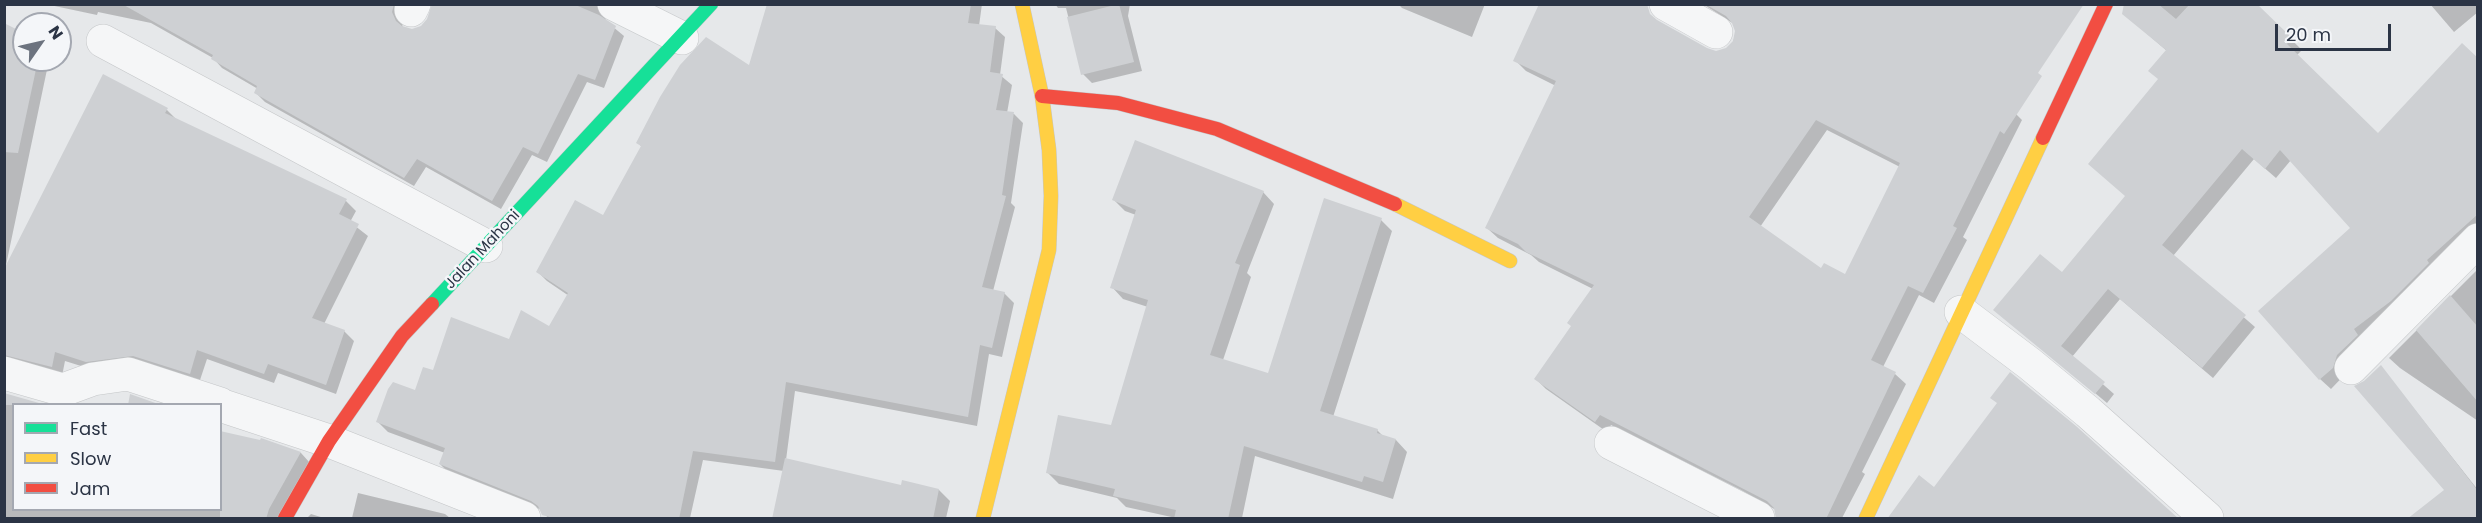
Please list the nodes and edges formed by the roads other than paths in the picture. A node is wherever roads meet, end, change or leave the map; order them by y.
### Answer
1 (614, 4) edge
2 (711, 4) edge
3 (1022, 4) edge
4 (1666, 4) edge
5 (2106, 4) edge
6 (1716, 32) dead end
7 (682, 38) junction
8 (103, 41) dead end
9 (1042, 96) junction
10 (2478, 240) edge
11 (486, 246) junction
12 (1510, 261) dead end
13 (1961, 312) junction
14 (2351, 368) dead end
15 (4, 373) edge
16 (214, 403) edge
17 (222, 406) edge
18 (329, 441) junction
19 (1611, 443) dead end
20 (987, 517) edge
21 (285, 519) edge
22 (524, 519) edge
23 (1758, 519) edge
24 (1866, 519) edge
25 (2207, 519) edge

1 - 7 street
2 - 7 street, Jalan Mahoni
3 - 9 street
4 - 6 street
5 - 13 street
7 - 11 street, Jalan Mahoni
8 - 11 street
9 - 12 street
9 - 20 street
10 - 14 street
11 - 18 street, Jalan Mahoni
13 - 24 street
13 - 25 street
15 - 16 street
17 - 18 street
18 - 21 street, Jalan Mahoni
18 - 22 street
19 - 23 street

